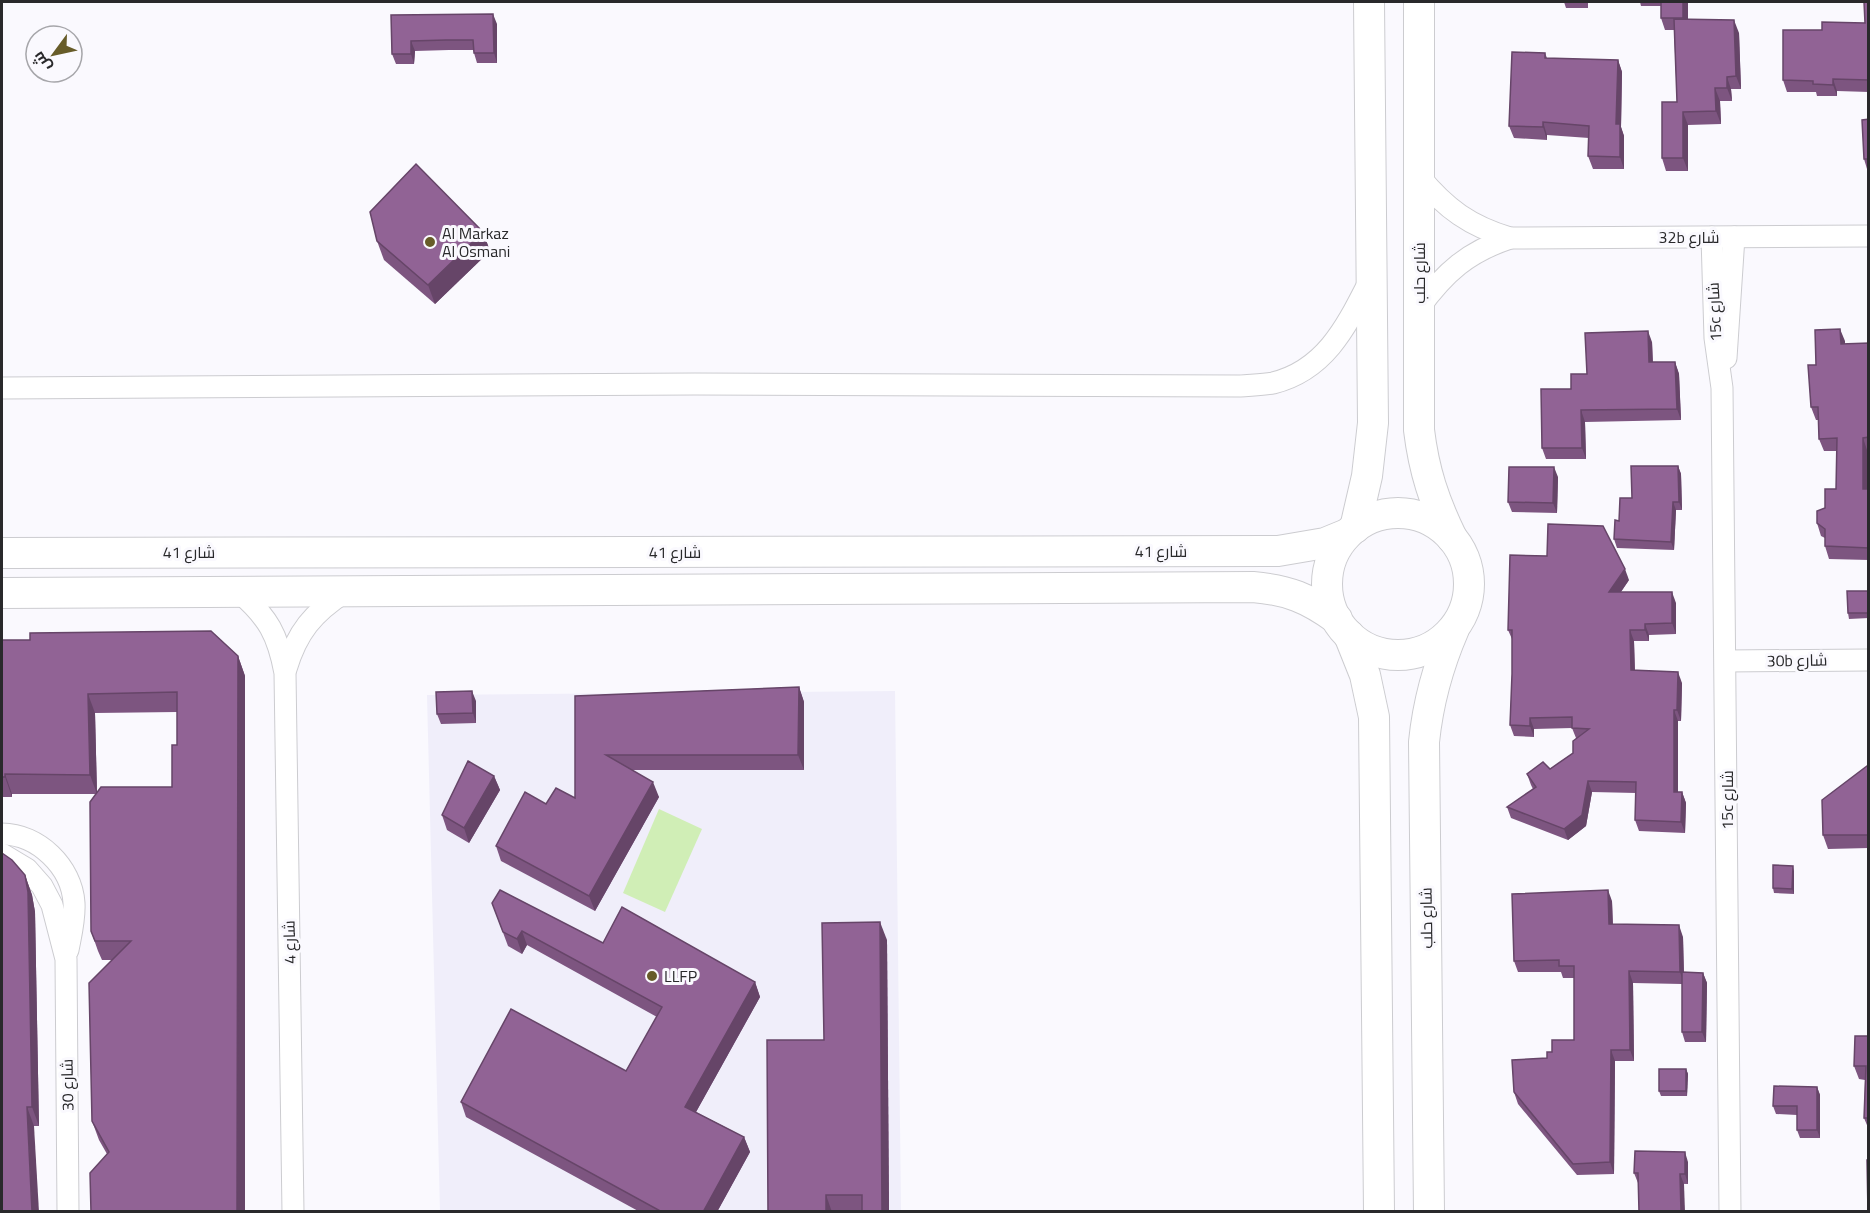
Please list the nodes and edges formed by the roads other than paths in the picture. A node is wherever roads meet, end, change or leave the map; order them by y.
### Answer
1 (1369, 2) edge
2 (1419, 2) edge
3 (1419, 176) junction
4 (1869, 236) edge
5 (1712, 237) junction
6 (1734, 237) junction
7 (1510, 238) junction
8 (1372, 276) junction
9 (1419, 308) junction
10 (2, 388) edge
11 (1722, 388) junction
12 (1351, 531) junction
13 (1452, 538) junction
14 (2, 553) edge
15 (239, 592) junction
16 (345, 592) junction
17 (2, 593) edge
18 (1343, 627) junction
19 (1454, 629) junction
20 (1869, 660) edge
21 (1726, 661) junction
22 (285, 673) junction
23 (2, 834) edge
24 (2, 854) edge
25 (66, 959) junction
26 (68, 1212) edge
27 (293, 1212) edge
28 (1379, 1212) edge
29 (1429, 1212) edge
30 (1730, 1212) edge

1 - 8 street
2 - 3 street, شارع حلب
3 - 7 street, 32b شارع
3 - 9 street, شارع حلب
4 - 6 street, 32b شارع
5 - 6 street, 32b شارع
5 - 7 street, 32b شارع
5 - 11 street, 15c شارع
6 - 11 street, 15c شارع
7 - 9 street, 32b شارع
8 - 10 street
8 - 12 street
9 - 13 street, شارع حلب
11 - 21 street, 15c شارع
12 - 13 street
12 - 14 street, شارع 41
12 - 18 street
13 - 19 street
15 - 16 street
15 - 17 street
15 - 22 street, شارع 4
16 - 18 street
16 - 22 street, شارع 4
18 - 19 street
18 - 28 street
19 - 29 street, شارع حلب
20 - 21 street, 30b شارع
21 - 30 street, 15c شارع
22 - 27 street, شارع 4
23 - 25 street, شارع 30
24 - 25 street, شارع 30
25 - 26 street, شارع 30

